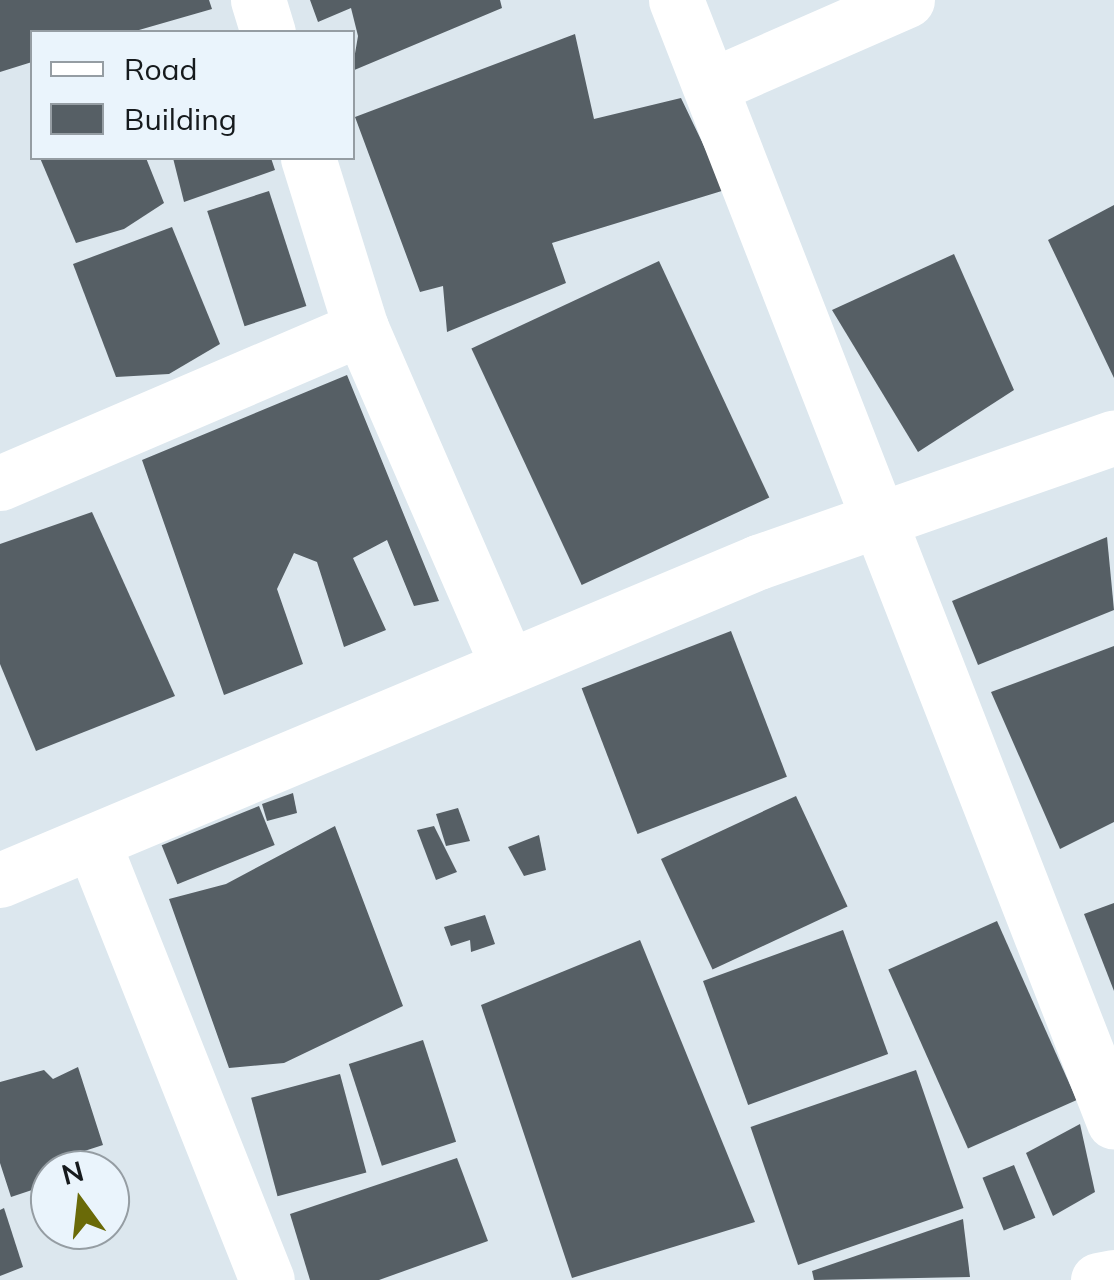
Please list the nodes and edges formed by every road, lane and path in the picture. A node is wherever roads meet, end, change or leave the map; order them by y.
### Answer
1 (258, 0) edge
2 (676, 0) edge
3 (908, 0) edge
4 (267, 30) edge
5 (710, 86) junction
6 (309, 160) edge
7 (361, 328) junction
8 (1114, 437) edge
9 (0, 482) edge
10 (877, 522) junction
11 (508, 666) junction
12 (93, 844) junction
13 (0, 880) edge
14 (1114, 1122) edge
15 (1114, 1277) edge
16 (267, 1280) edge
17 (1098, 1280) edge

1 - 4 street
2 - 5 street
3 - 5 street
5 - 10 street
6 - 7 street
7 - 9 street
7 - 11 street
8 - 10 street
10 - 11 street
10 - 14 street
11 - 12 street
12 - 13 street
12 - 16 street
15 - 17 street

